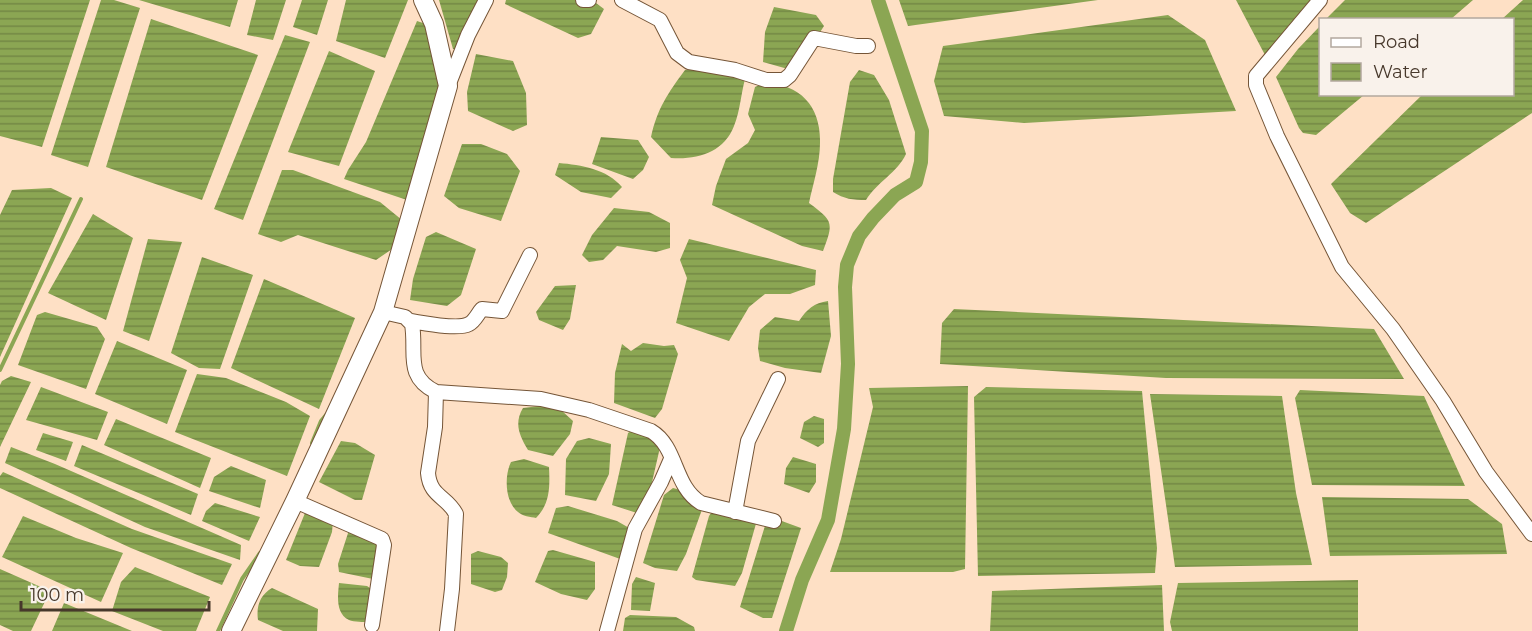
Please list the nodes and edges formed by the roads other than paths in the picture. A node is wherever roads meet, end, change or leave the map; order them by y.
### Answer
1 (423, 0) edge
2 (486, 0) edge
3 (584, 0) edge
4 (589, 0) edge
5 (622, 0) edge
6 (1320, 0) edge
7 (868, 46) dead end
8 (448, 86) junction
9 (530, 255) dead end
10 (383, 312) junction
11 (411, 321) junction
12 (778, 379) dead end
13 (436, 392) junction
14 (671, 459) junction
15 (295, 501) junction
16 (735, 512) junction
17 (774, 521) dead end
18 (1532, 534) edge
19 (372, 625) dead end
20 (231, 631) edge
21 (447, 631) edge
22 (606, 631) edge

1 - 8 street
2 - 8 street
3 - 4 street
5 - 7 street
6 - 18 street
8 - 10 street
9 - 11 street
10 - 11 street
10 - 15 street
11 - 13 street
12 - 16 street
13 - 14 street
13 - 21 street
14 - 16 street
14 - 22 street
15 - 19 street
15 - 20 street
16 - 17 street

